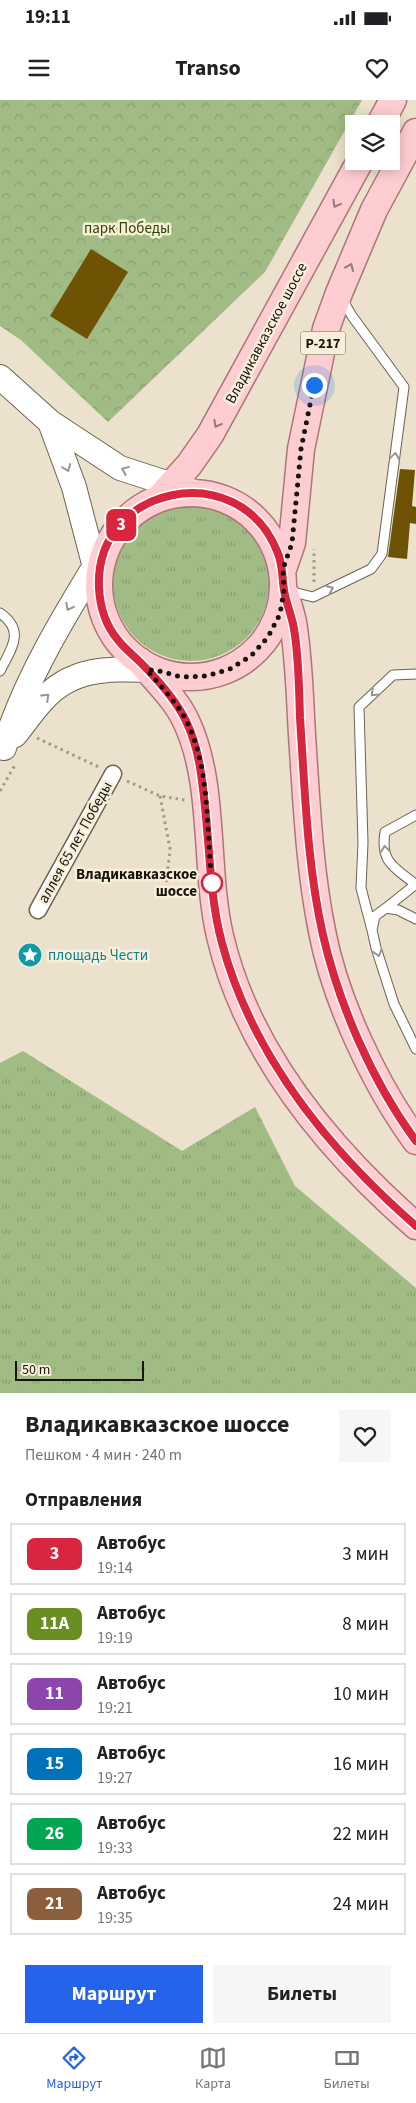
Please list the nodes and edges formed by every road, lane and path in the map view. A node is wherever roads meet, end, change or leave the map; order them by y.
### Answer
1 (393, 100) edge
2 (385, 115) edge
3 (416, 132) edge
4 (355, 170) edge
5 (339, 293) junction
6 (0, 377) edge
7 (50, 422) junction
8 (175, 492) junction
9 (100, 564) junction
10 (283, 579) junction
11 (0, 613) edge
12 (148, 667) junction
13 (0, 671) edge
14 (416, 674) edge
15 (33, 736) dead end
16 (7, 754) edge
17 (109, 772) junction
18 (0, 791) edge
19 (160, 796) junction
20 (185, 800) dead end
21 (416, 815) edge
22 (415, 884) edge
23 (166, 888) dead end
24 (34, 908) dead end
25 (386, 908) junction
26 (416, 919) edge
27 (372, 930) junction
28 (416, 1049) edge
29 (416, 1141) edge
30 (416, 1226) edge

1 - 2 main road
5 -> 3 main road, Р-217
4 -> 8 main road, Владикавказское шоссе
5 - 10 main road, Р-217
10 -> 5 lane
6 - 7 street
8 -> 7 street
7 -> 9 street
8 - 9 main road, Владикавказское шоссе
8 - 10 main road
9 - 12 main road, Р-217
9 -> 16 street
10 - 12 main road, Р-217
10 - 29 main road
11 - 13 lane
16 -> 12 street
12 - 30 main road, Р-217
14 -> 27 lane
15 - 17 path
16 - 18 path
17 - 19 path
17 - 24 street, аллея 65 лет Победы
19 - 20 path
19 - 23 path
22 -> 21 lane
22 - 25 lane
25 - 26 lane
25 - 27 lane
27 -> 28 lane

